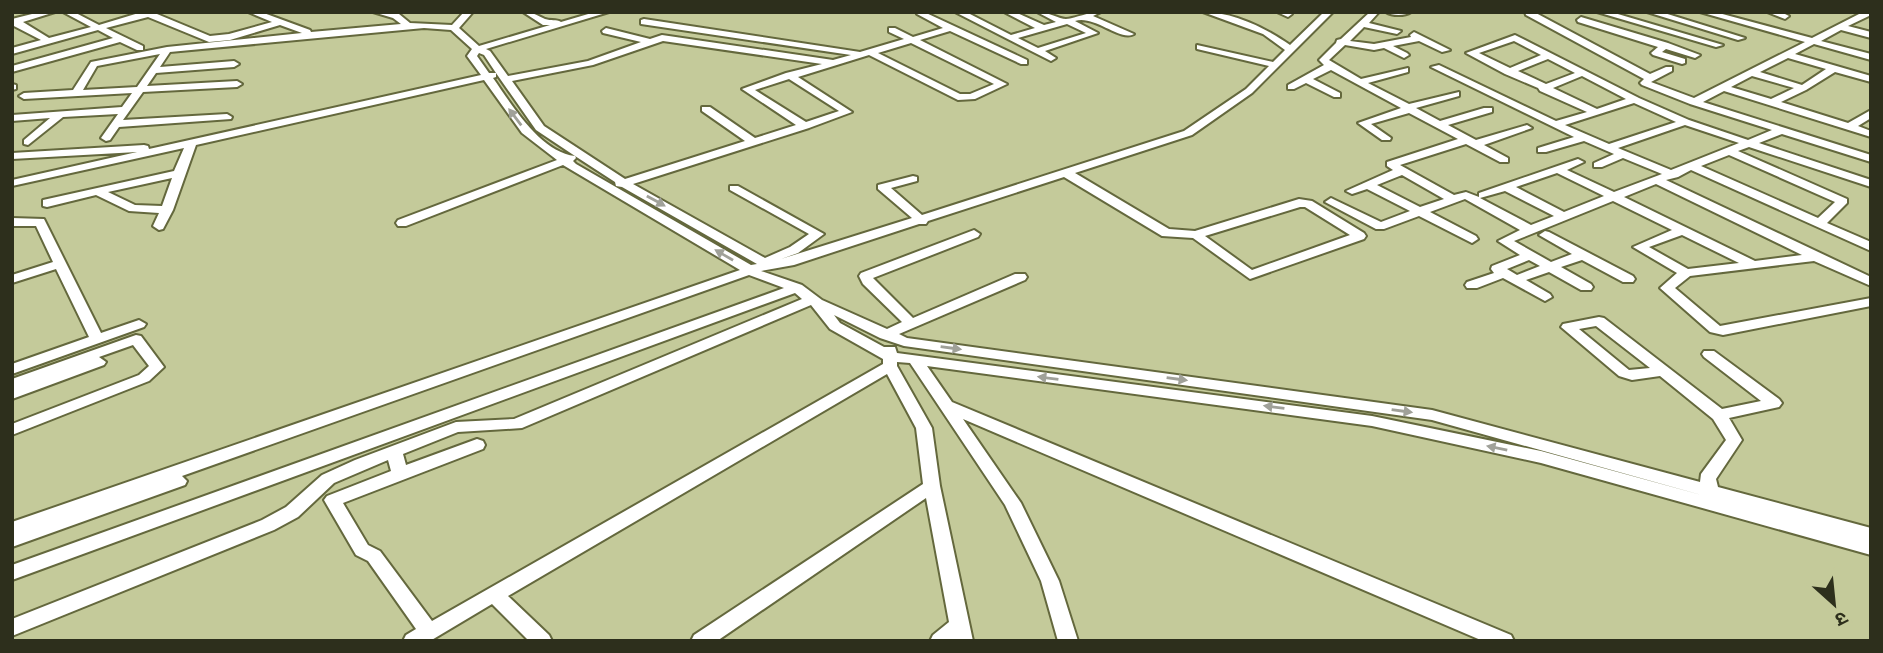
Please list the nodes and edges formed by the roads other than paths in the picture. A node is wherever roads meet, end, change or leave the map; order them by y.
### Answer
1 (51, 12) edge
2 (66, 12) edge
3 (376, 12) edge
4 (469, 12) edge
5 (527, 12) edge
6 (605, 12) edge
7 (959, 12) edge
8 (1008, 12) edge
9 (1041, 12) edge
10 (1097, 12) edge
11 (1206, 12) edge
12 (1329, 12) edge
13 (1375, 12) edge
14 (1390, 12) edge
15 (1407, 12) edge
16 (1601, 12) edge
17 (1651, 12) edge
18 (1685, 12) edge
19 (1704, 12) edge
20 (1719, 12) edge
21 (1771, 12) edge
22 (1870, 12) edge
23 (150, 13) edge
24 (255, 13) edge
25 (584, 13) edge
26 (1529, 13) edge
27 (921, 14) edge
28 (1734, 14) edge
29 (1086, 16) junction
30 (1785, 16) dead end
31 (1672, 18) junction
32 (1581, 20) dead end
33 (14, 22) edge
34 (644, 22) dead end
35 (1066, 22) junction
36 (278, 23) junction
37 (1362, 24) junction
38 (407, 25) junction
39 (1651, 26) junction
40 (1840, 27) junction
41 (98, 28) junction
42 (454, 28) junction
43 (682, 28) junction
44 (951, 28) junction
45 (1043, 28) junction
46 (892, 30) dead end
47 (606, 31) dead end
48 (1397, 31) dead end
49 (328, 34) junction
50 (1130, 34) dead end
51 (1629, 34) junction
52 (1871, 35) edge
53 (662, 38) junction
54 (1010, 38) junction
55 (1741, 38) dead end
56 (120, 39) junction
57 (911, 39) junction
58 (1813, 40) junction
59 (48, 41) junction
60 (651, 42) junction
61 (1340, 42) junction
62 (1385, 45) junction
63 (1665, 45) junction
64 (1719, 46) dead end
65 (1200, 47) dead end
66 (140, 48) dead end
67 (1290, 48) junction
68 (477, 49) junction
69 (167, 50) junction
70 (1446, 50) dead end
71 (12, 51) edge
72 (1037, 51) junction
73 (864, 52) junction
74 (1695, 54) dead end
75 (1785, 54) junction
76 (1404, 55) dead end
77 (1871, 55) edge
78 (1547, 56) junction
79 (1051, 58) dead end
80 (1682, 61) dead end
81 (830, 62) junction
82 (1024, 62) dead end
83 (234, 64) dead end
84 (1275, 65) junction
85 (1332, 67) junction
86 (1436, 67) dead end
87 (1834, 68) junction
88 (12, 69) edge
89 (1669, 69) dead end
90 (154, 70) junction
91 (1405, 70) dead end
92 (1508, 72) junction
93 (1582, 73) junction
94 (1752, 73) junction
95 (789, 75) junction
96 (485, 76) junction
97 (503, 76) junction
98 (1650, 78) junction
99 (1306, 79) junction
100 (1871, 79) edge
101 (1359, 82) junction
102 (237, 84) dead end
103 (1292, 87) dead end
104 (1722, 88) junction
105 (1802, 88) junction
106 (140, 89) junction
107 (1543, 89) junction
108 (76, 93) junction
109 (1456, 94) dead end
110 (1337, 95) dead end
111 (24, 96) dead end
112 (1635, 100) junction
113 (1694, 102) junction
114 (1773, 102) junction
115 (1408, 108) junction
116 (706, 109) dead end
117 (126, 110) junction
118 (1488, 110) dead end
119 (1594, 111) junction
120 (1871, 113) edge
121 (60, 115) junction
122 (227, 117) dead end
123 (12, 118) edge
124 (1685, 122) junction
125 (116, 124) junction
126 (1438, 124) junction
127 (1555, 125) junction
128 (805, 126) junction
129 (1850, 127) junction
130 (1527, 128) dead end
131 (1782, 130) junction
132 (1871, 134) edge
133 (1585, 137) junction
134 (1386, 138) dead end
135 (754, 142) junction
136 (1471, 142) junction
137 (1748, 144) junction
138 (191, 145) junction
139 (1610, 147) junction
140 (157, 148) junction
141 (96, 150) junction
142 (1542, 150) dead end
143 (1731, 152) junction
144 (1625, 153) junction
145 (579, 155) junction
146 (12, 157) edge
147 (1871, 159) edge
148 (1504, 160) dead end
149 (565, 161) junction
150 (1578, 162) dead end
151 (1598, 165) dead end
152 (1694, 167) junction
153 (1557, 169) junction
154 (1401, 171) junction
155 (179, 173) junction
156 (1674, 175) junction
157 (1070, 176) junction
158 (12, 178) edge
159 (913, 180) dead end
160 (1659, 181) junction
161 (12, 183) edge
162 (624, 183) junction
163 (1866, 183) edge
164 (1367, 185) junction
165 (1506, 187) junction
166 (606, 188) junction
167 (734, 188) dead end
168 (97, 191) junction
169 (1352, 191) dead end
170 (1483, 195) dead end
171 (1615, 198) junction
172 (1452, 199) junction
173 (1843, 201) junction
174 (1331, 202) dead end
175 (47, 203) dead end
176 (167, 210) junction
177 (1420, 211) junction
178 (1564, 217) junction
179 (922, 221) junction
180 (12, 222) edge
181 (402, 223) dead end
182 (1819, 224) junction
183 (159, 226) dead end
184 (1530, 230) junction
185 (1680, 231) junction
186 (974, 234) dead end
187 (1545, 234) dead end
188 (1196, 235) junction
189 (1472, 239) dead end
190 (1871, 247) edge
191 (1582, 255) junction
192 (1529, 256) junction
193 (1816, 257) junction
194 (59, 264) junction
195 (1751, 264) junction
196 (1549, 267) junction
197 (776, 268) junction
198 (1686, 273) junction
199 (1020, 277) dead end
200 (1510, 277) junction
201 (12, 279) edge
202 (1628, 279) dead end
203 (1870, 280) edge
204 (1472, 285) dead end
205 (1586, 287) dead end
206 (1545, 297) dead end
207 (816, 302) junction
208 (1871, 302) edge
209 (139, 324) dead end
210 (912, 324) junction
211 (97, 339) junction
212 (553, 344) junction
213 (143, 345) junction
214 (892, 347) junction
215 (1709, 354) dead end
216 (917, 362) junction
217 (12, 369) edge
218 (1662, 371) junction
219 (12, 384) edge
220 (12, 394) edge
221 (944, 405) junction
222 (1719, 415) junction
223 (12, 430) edge
224 (399, 443) junction
225 (477, 445) dead end
226 (400, 474) junction
227 (932, 486) junction
228 (1711, 492) junction
229 (12, 529) edge
230 (1871, 535) edge
231 (12, 540) edge
232 (1871, 548) edge
233 (12, 573) edge
234 (494, 594) junction
235 (12, 628) edge
236 (961, 633) edge
237 (421, 636) edge
238 (542, 641) edge
239 (701, 641) edge
240 (940, 641) edge
241 (1068, 641) edge
242 (1504, 641) edge

1 - 33 street
2 - 41 street
3 - 38 street
4 - 42 street
5 - 25 street
6 - 68 street
7 - 54 street
8 - 45 street
9 - 35 street
10 - 29 street
11 - 67 street
12 - 67 street
13 - 37 street
14 - 15 street
16 - 39 street
17 - 31 street
18 - 31 street
19 - 58 street
20 - 28 street
21 - 30 street
22 - 40 street
23 - 36 street
23 - 41 street
24 - 36 street
26 - 98 street
27 - 44 street
28 - 58 street
29 - 35 street
29 - 50 street
31 - 39 street
31 - 55 street
32 - 51 street
33 - 59 street
34 - 43 street
35 - 45 street
35 - 72 street
36 - 49 street
37 - 48 street
37 - 61 street
38 - 42 street
38 - 49 street
39 - 51 street
39 - 64 street
40 - 52 street
40 - 58 street
41 - 56 street
41 - 59 street
42 - 68 street
43 - 53 street
43 - 73 street
44 - 57 street
44 - 82 street
45 - 54 street
46 - 57 street
47 - 60 street
49 - 69 street
51 - 63 street
53 - 60 street
53 - 81 street
54 - 72 street
56 - 66 street
56 - 88 street
57 - 73 street
57 - 73 street
58 - 75 street
58 - 77 street
59 - 71 street
60 - 97 street
61 - 62 street
61 - 85 street
62 - 70 street
62 - 76 street
63 - 74 street
63 - 80 street
65 - 84 street
67 - 84 street
68 - 96 street
68 - 97 street
69 - 90 street
69 - 108 street
72 - 79 street
73 - 81 street
75 - 87 street
75 - 94 street
78 - 92 street
78 - 92 street
78 - 93 street
81 - 95 street
83 - 90 street
84 - 157 street
85 - 99 street
85 - 101 street
86 - 127 street
87 - 100 street
87 - 105 street
89 - 98 street
90 - 106 street
91 - 101 street
92 - 107 street
93 - 107 street
93 - 112 street
94 - 104 street
94 - 105 street
95 - 128 street
95 - 128 street
96 - 97 street
96 - 138 street
149 -> 96 street
97 - 145 street
98 - 113 street
99 - 103 street
99 - 110 street
101 - 115 street
102 - 106 street
104 - 113 street
104 - 114 street
105 - 114 street
106 - 108 street
106 - 117 street
107 - 119 street
108 - 111 street
109 - 115 street
112 - 119 street
112 - 124 street
113 - 131 street
114 - 129 street
115 - 126 street
115 - 134 street
116 - 135 street
117 - 121 street
117 - 125 street
118 - 126 street
119 - 127 street
120 - 129 street
121 - 123 street
121 - 146 street
122 - 125 street
124 - 137 street
124 - 139 street
125 - 141 street
126 - 136 street
127 - 133 street
128 - 135 street
129 - 132 street
130 - 136 street
131 - 137 street
131 - 147 street
133 - 139 street
133 - 142 street
135 - 162 street
136 - 148 street
136 - 154 street
137 - 143 street
137 - 163 street
138 - 140 street
138 - 155 street
138 - 161 street
139 - 144 street
140 - 141 street
140 - 158 street
141 - 146 street
143 - 152 street
143 - 173 street
144 - 151 street
144 - 156 street
145 - 149 street
145 - 162 street
149 - 166 street
149 - 181 street
150 - 153 street
152 - 156 street
152 - 182 street
153 - 165 street
153 - 171 street
154 - 164 street
154 - 172 street
155 - 168 street
155 - 176 street
156 - 160 street
157 - 179 street
157 - 188 street
159 - 179 street
160 - 171 street
160 - 193 street
162 - 166 street
162 -> 197 street
163 - 173 street
164 - 169 street
164 - 177 street
165 - 170 street
165 - 178 street
197 -> 166 street
167 - 197 street
168 - 175 street
168 - 176 street
171 - 178 street
171 - 185 street
172 - 177 street
172 - 184 street
173 - 182 street
174 - 177 street
176 - 183 street
177 - 189 street
178 - 184 street
179 - 197 street
180 - 194 street
182 - 190 street
184 - 192 street
185 - 195 street
185 - 198 street
186 - 210 street
187 - 191 street
188 - 188 street
191 - 196 street
191 - 202 street
192 - 196 street
192 - 200 street
193 - 195 street
193 - 203 street
194 - 201 street
194 - 211 street
195 - 198 street
196 - 200 street
196 - 205 street
197 - 207 street
197 - 212 street
197 - 224 street
198 - 208 street
199 - 210 street
200 - 204 street
200 - 206 street
207 - 214 street
207 - 224 street
209 - 211 street
210 - 214 street
211 - 217 street
212 - 229 street
212 - 231 street
213 - 219 street
213 - 220 street
213 - 223 street
214 - 216 street
214 - 227 street
214 -> 228 street
214 - 234 street
215 - 222 street
216 - 221 street
232 -> 216 street
218 - 218 street
218 - 222 street
221 - 241 street
221 - 242 street
222 - 228 street
224 - 226 street
224 - 233 street
224 - 235 street
225 - 226 street
226 - 237 street
227 - 236 street
227 - 239 street
228 - 230 street
234 - 237 street
234 - 238 street
236 - 240 street

